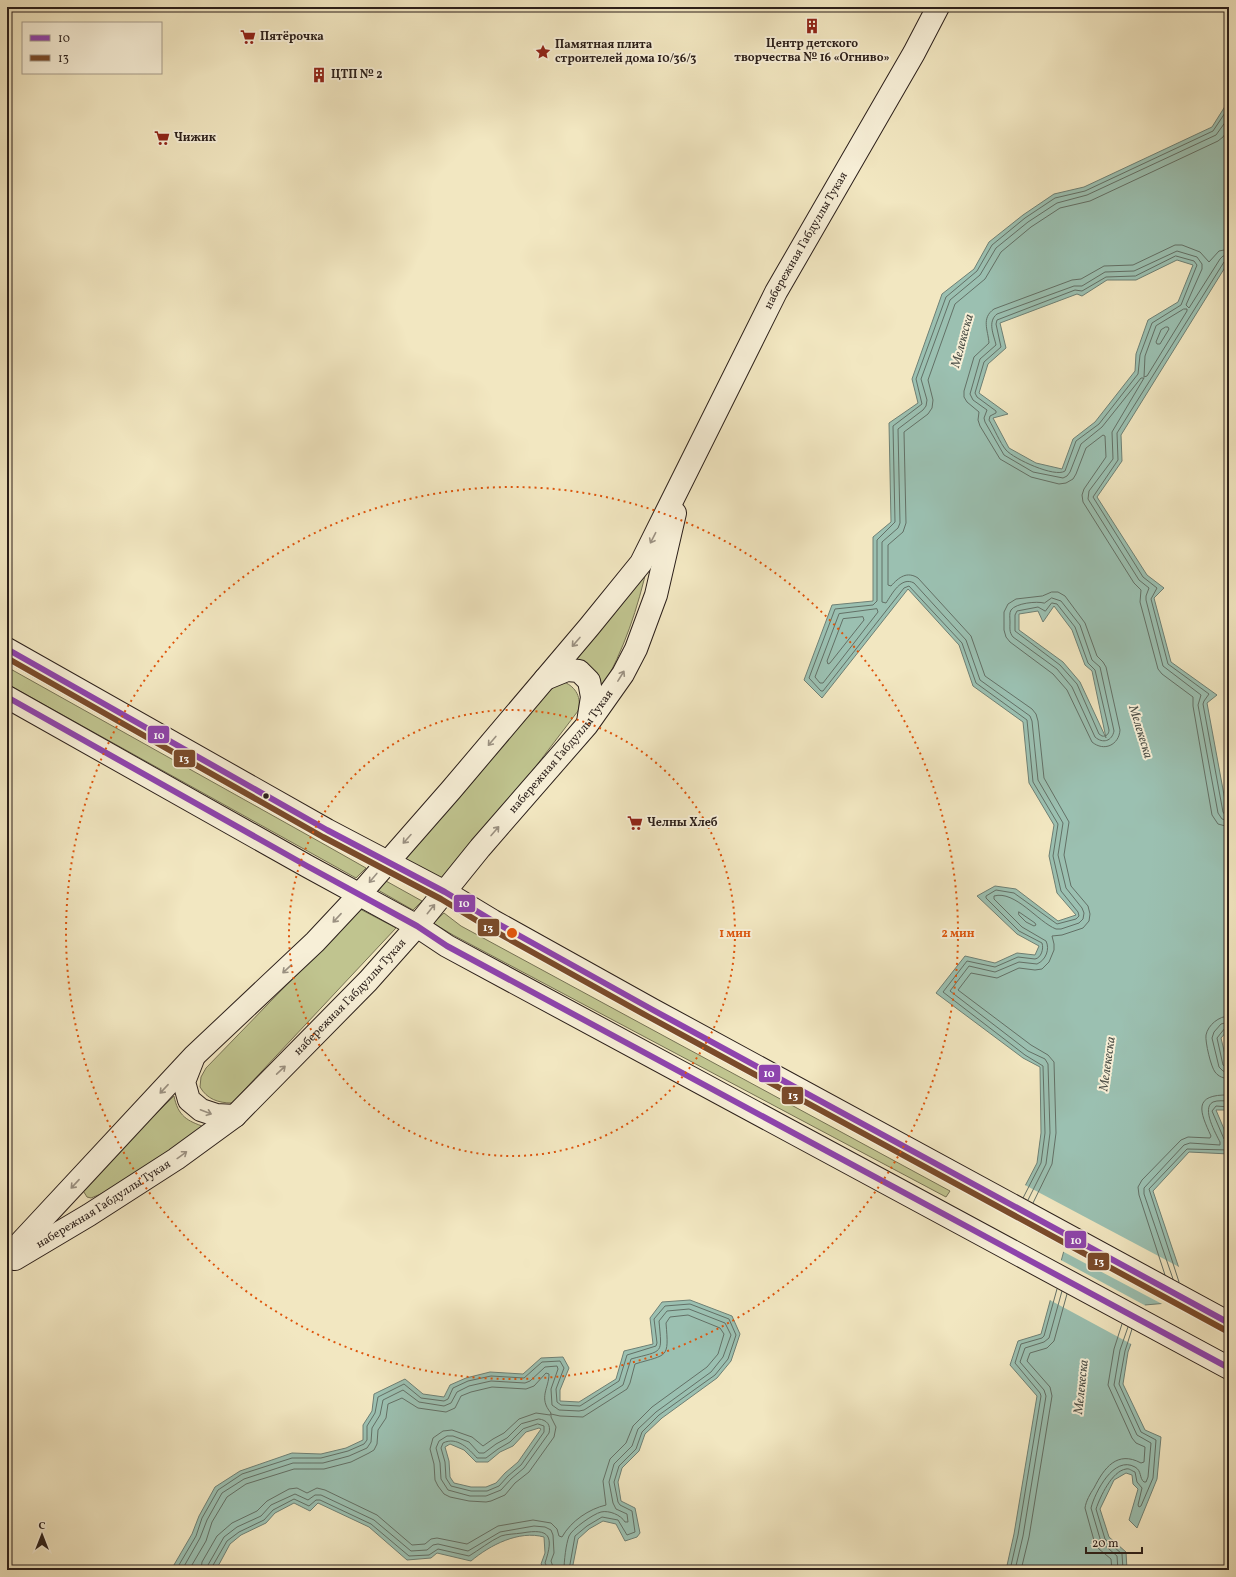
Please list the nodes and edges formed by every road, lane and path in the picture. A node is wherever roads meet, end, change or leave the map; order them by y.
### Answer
1 (938, 7) edge
2 (684, 479) junction
3 (7, 649) edge
4 (543, 680) junction
5 (7, 697) edge
6 (587, 725) junction
7 (387, 861) junction
8 (445, 892) junction
9 (359, 894) junction
10 (418, 926) junction
11 (194, 1056) junction
12 (235, 1116) junction
13 (7, 1256) edge
14 (7, 1264) edge
15 (1229, 1323) edge
16 (1229, 1368) edge

1 - 2 main road, набережная Габдуллы Тукая
2 -> 4 main road, набережная Габдуллы Тукая
6 -> 2 main road, набережная Габдуллы Тукая
3 - 7 main road
4 - 6 main road
4 -> 7 main road, набережная Габдуллы Тукая
5 - 9 main road
8 -> 6 main road, набережная Габдуллы Тукая
7 - 8 main road
7 -> 9 main road, набережная Габдуллы Тукая
10 -> 8 main road, набережная Габдуллы Тукая
8 - 15 main road
9 - 10 main road
9 -> 11 main road, набережная Габдуллы Тукая
12 -> 10 main road, набережная Габдуллы Тукая
10 - 16 main road
11 -> 12 main road
11 -> 13 main road, набережная Габдуллы Тукая
14 -> 12 main road, набережная Габдуллы Тукая

